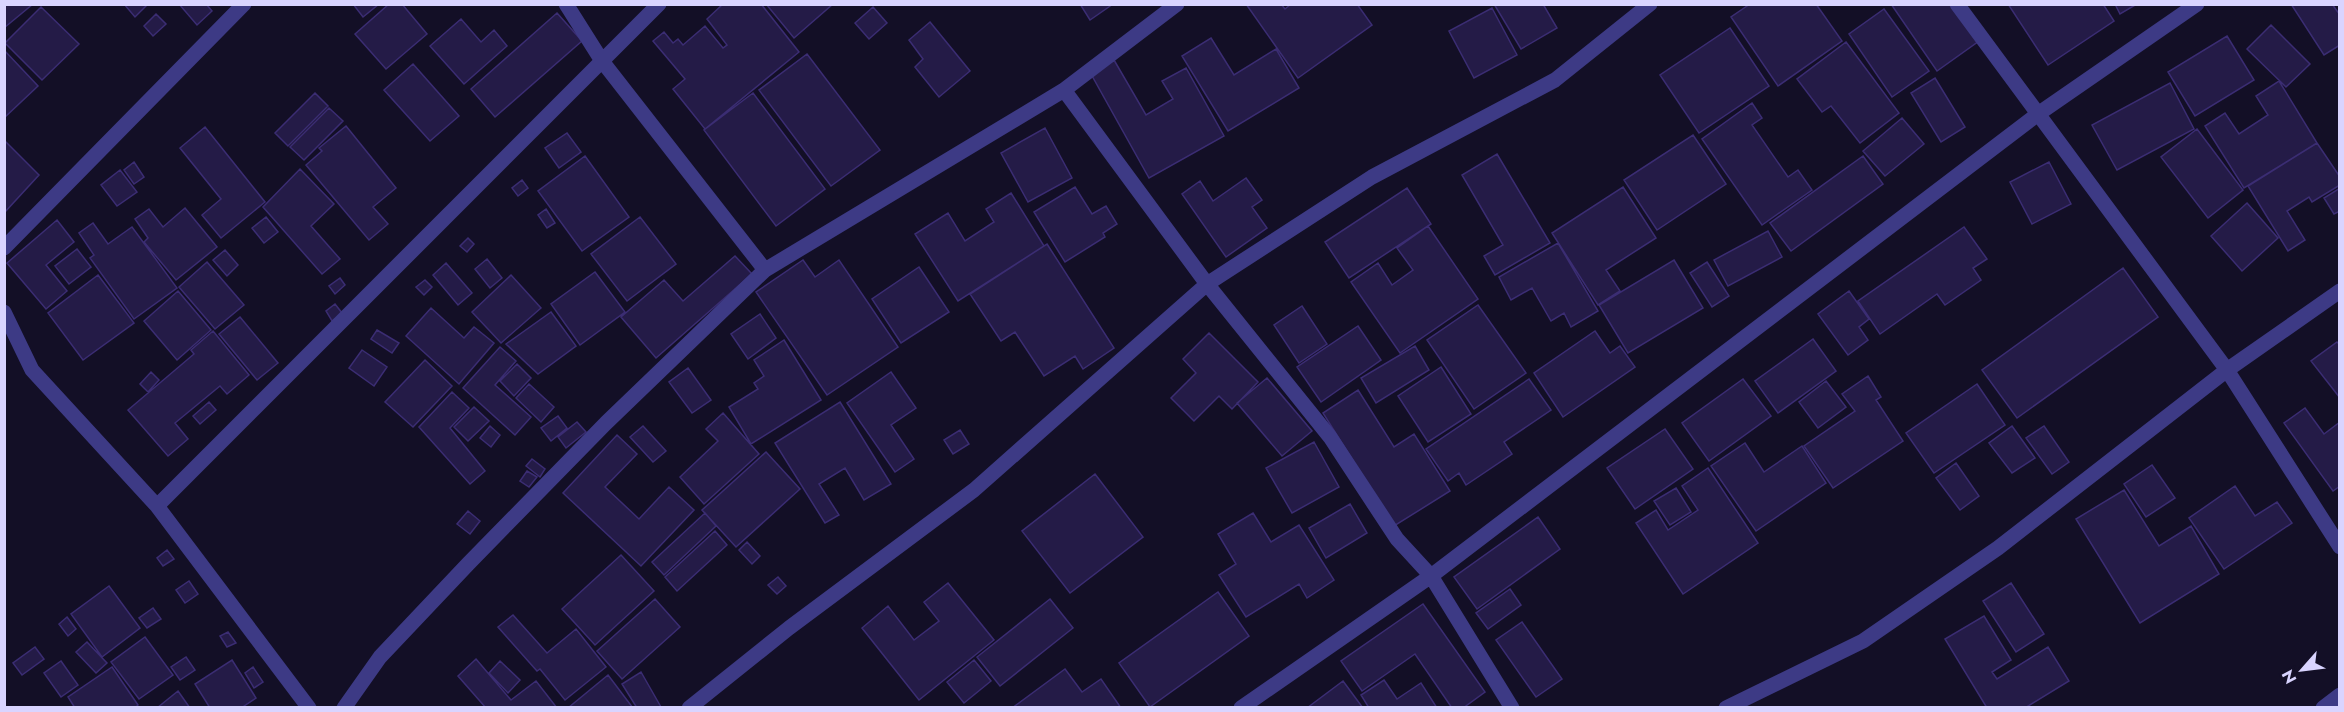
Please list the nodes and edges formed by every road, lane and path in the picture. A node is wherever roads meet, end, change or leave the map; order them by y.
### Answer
1 (244, 4) edge
2 (566, 4) edge
3 (659, 4) edge
4 (1177, 4) edge
5 (1650, 4) edge
6 (1957, 4) edge
7 (2197, 4) edge
8 (602, 61) junction
9 (1064, 90) junction
10 (2038, 114) junction
11 (4, 248) edge
12 (765, 270) junction
13 (1207, 284) junction
14 (2340, 291) edge
15 (4, 312) edge
16 (2227, 370) junction
17 (157, 506) junction
18 (2340, 547) edge
19 (1431, 576) junction
20 (2340, 695) edge
21 (309, 708) edge
22 (344, 708) edge
23 (689, 708) edge
24 (1241, 708) edge
25 (1512, 708) edge
26 (1726, 708) edge
27 (2323, 708) edge

1 - 11 street
2 - 8 street
3 - 8 street
4 - 9 street
5 - 13 street
6 - 10 street
7 - 10 street
8 - 12 street
8 - 17 street
9 - 12 street
9 - 13 street
10 - 16 street
10 - 19 street
12 - 22 street
13 - 19 street
13 - 23 street
14 - 16 street
15 - 17 street
16 - 18 street
16 - 26 street
17 - 21 street
19 - 24 street
19 - 25 street
20 - 27 street

